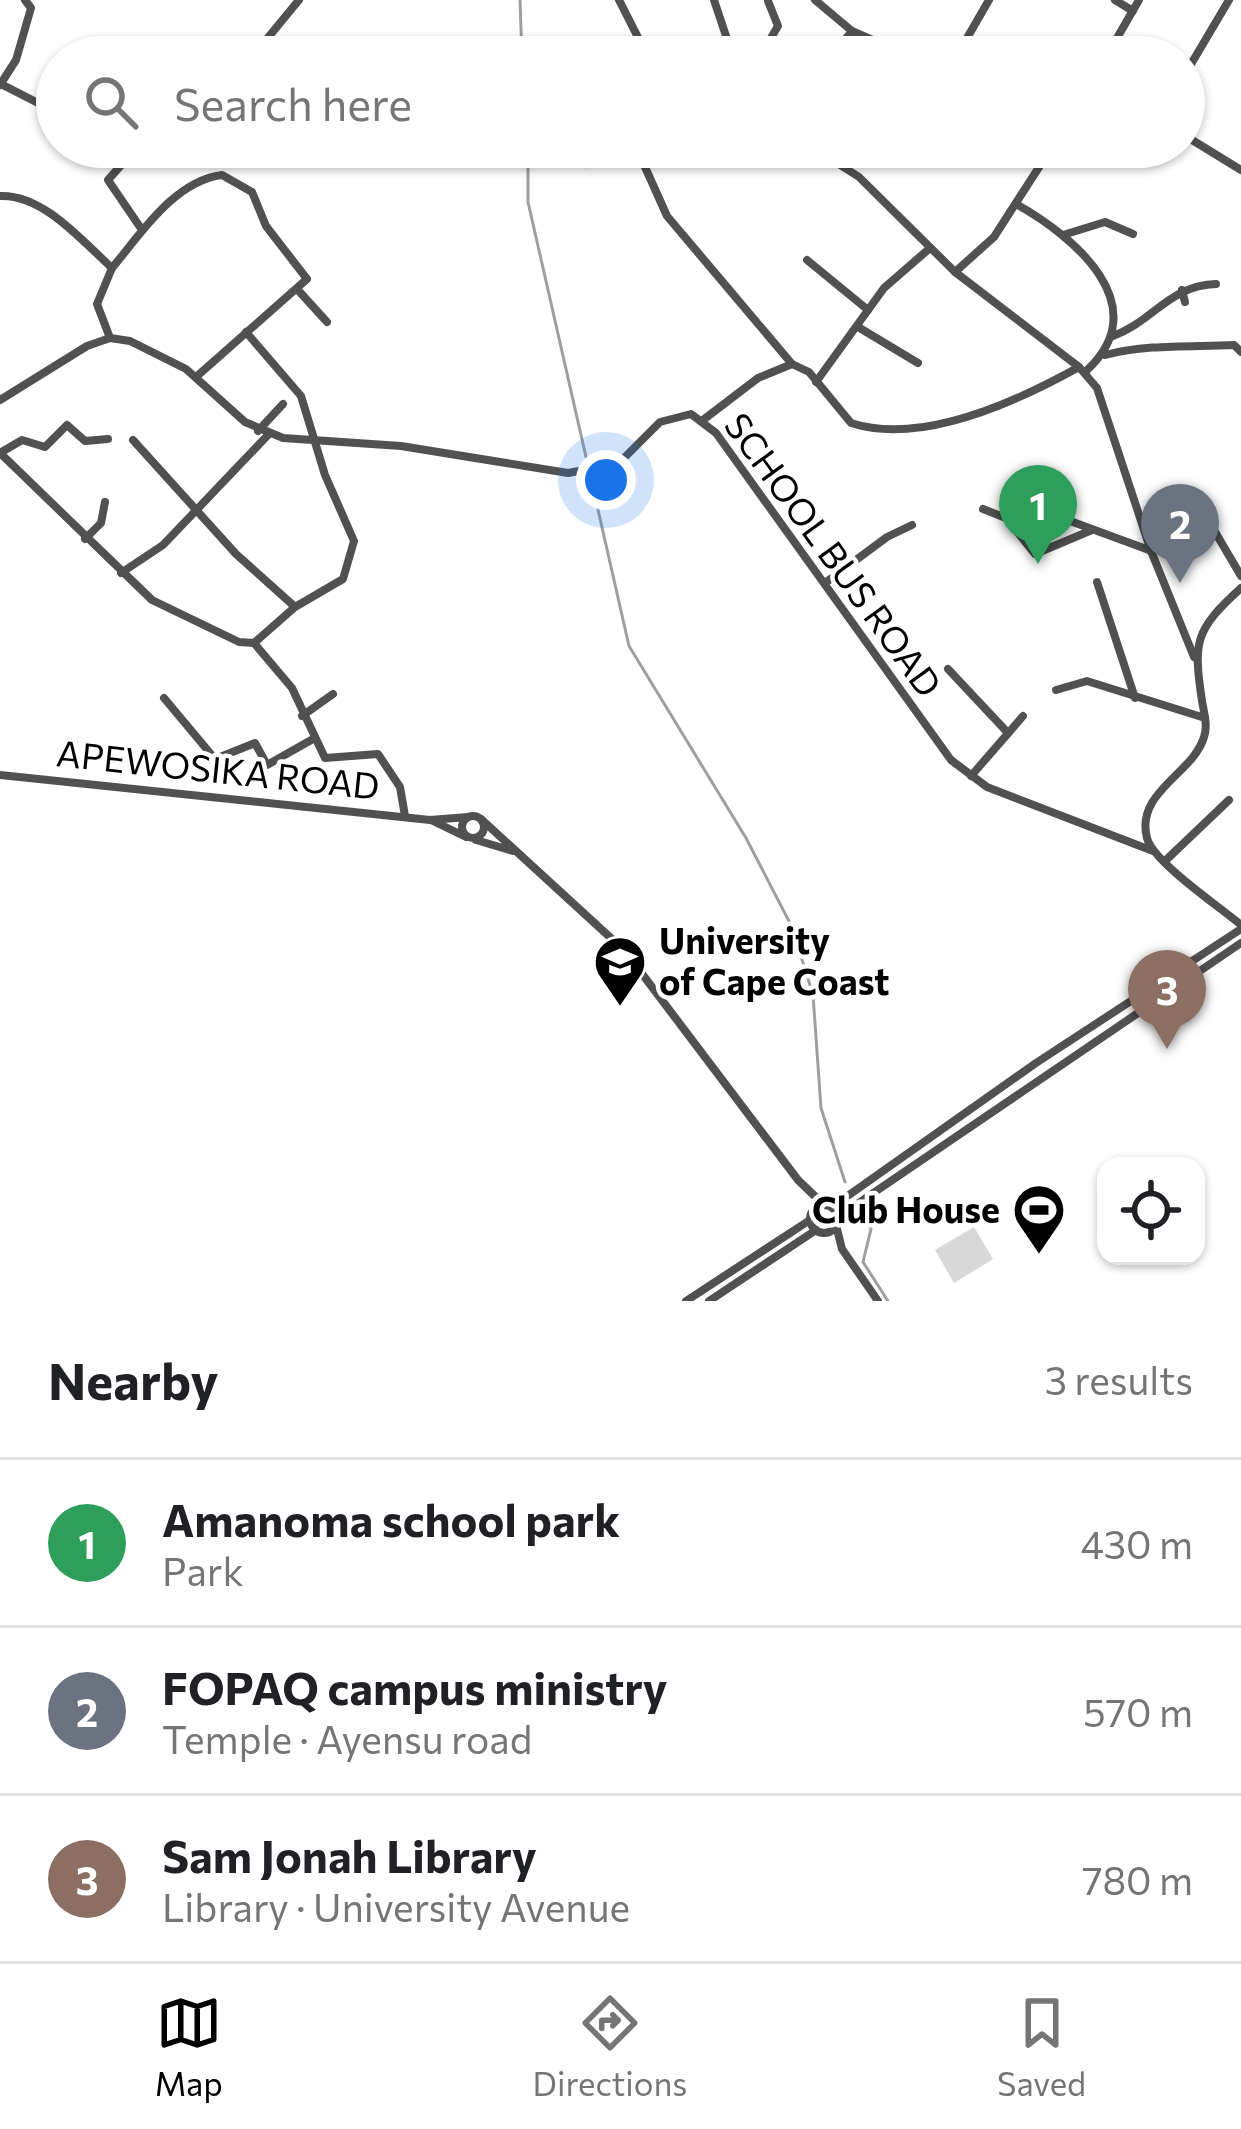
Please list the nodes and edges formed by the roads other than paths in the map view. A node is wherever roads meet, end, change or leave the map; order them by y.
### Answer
1 (25, 0) edge
2 (299, 0) edge
3 (619, 0) edge
4 (714, 0) edge
5 (815, 0) edge
6 (989, 0) edge
7 (1115, 0) edge
8 (1139, 0) edge
9 (1229, 0) edge
10 (768, 1) edge
11 (1133, 11) junction
12 (853, 31) junction
13 (269, 36) edge
14 (637, 36) edge
15 (726, 36) edge
16 (772, 36) edge
17 (849, 36) edge
18 (864, 36) edge
19 (968, 36) edge
20 (1118, 36) edge
21 (1205, 41) edge
22 (0, 84) edge
23 (36, 102) edge
24 (1205, 148) edge
25 (119, 168) edge
26 (645, 168) edge
27 (845, 168) edge
28 (1039, 168) edge
29 (1241, 170) edge
30 (0, 196) edge
31 (1016, 204) junction
32 (140, 227) junction
33 (1132, 234) dead end
34 (1063, 235) junction
35 (930, 248) junction
36 (807, 260) dead end
37 (112, 268) junction
38 (955, 272) junction
39 (1216, 284) dead end
40 (297, 289) junction
41 (1182, 290) junction
42 (1185, 302) dead end
43 (868, 310) junction
44 (327, 322) dead end
45 (858, 327) junction
46 (245, 332) junction
47 (1111, 336) junction
48 (110, 338) junction
49 (1241, 352) edge
50 (1103, 355) junction
51 (918, 363) dead end
52 (792, 364) junction
53 (1082, 369) junction
54 (196, 377) junction
55 (816, 382) junction
56 (0, 400) edge
57 (283, 404) dead end
58 (703, 420) junction
59 (263, 433) junction
60 (108, 440) dead end
61 (133, 440) dead end
62 (315, 440) junction
63 (0, 453) edge
64 (105, 502) dead end
65 (1198, 503) dead end
66 (983, 509) dead end
67 (198, 511) junction
68 (1042, 511) dead end
69 (911, 526) dead end
70 (1092, 530) junction
71 (86, 539) junction
72 (1150, 551) junction
73 (121, 573) junction
74 (1241, 576) edge
75 (1097, 582) dead end
76 (825, 583) junction
77 (1241, 588) edge
78 (295, 607) junction
79 (254, 643) junction
80 (1194, 657) junction
81 (948, 668) dead end
82 (1056, 690) dead end
83 (333, 694) dead end
84 (164, 698) dead end
85 (1135, 698) junction
86 (302, 716) junction
87 (1023, 716) dead end
88 (1205, 718) junction
89 (1009, 733) junction
90 (314, 739) junction
91 (0, 775) edge
92 (971, 776) junction
93 (1229, 800) dead end
94 (405, 816) junction
95 (468, 817) junction
96 (481, 819) junction
97 (430, 820) junction
98 (470, 838) junction
99 (1153, 851) junction
100 (520, 854) junction
101 (1165, 861) junction
102 (1241, 927) edge
103 (1241, 943) edge
104 (823, 1207) junction
105 (810, 1220) junction
106 (837, 1221) junction
107 (816, 1230) junction
108 (827, 1232) junction
109 (842, 1249) junction
110 (686, 1301) edge
111 (710, 1301) edge
112 (878, 1301) edge

1 - 22 street
2 - 13 street
3 - 14 street
4 - 15 street
5 - 12 street
6 - 19 street
7 - 11 street
8 - 11 street
9 - 21 street
10 - 16 street
11 - 20 street
12 - 17 street
12 - 18 street
22 - 23 street
24 - 29 street
25 - 32 street
26 - 52 street
27 - 35 street
28 - 31 street
30 - 37 street
31 - 34 street
31 - 38 street
32 - 37 street
32 - 40 street
33 - 34 street
34 - 47 street
35 - 38 street
35 - 43 street
36 - 43 street
37 - 48 street
38 - 53 street
39 - 41 street
40 - 44 street
40 - 46 street
41 - 42 street
41 - 47 street
43 - 45 street
45 - 51 street
45 - 55 street
46 - 54 street
46 - 62 street
47 - 50 street
48 - 54 street
48 - 56 street
49 - 50 street
50 - 53 street
52 - 55 street
52 - 58 street
53 - 55 street
53 - 72 street
54 - 59 street
57 - 59 street
58 - 62 street, SCHOOL BUS ROAD
58 - 76 street, SCHOOL BUS ROAD
59 - 62 street, SCHOOL BUS ROAD
59 - 67 street
60 - 63 street
61 - 67 street
62 - 78 street
63 - 71 street
64 - 71 street
65 - 74 street
66 - 70 street
67 - 73 street
67 - 78 street
68 - 70 street
69 - 76 street
70 - 72 street
71 - 73 street
72 - 80 street
73 - 79 street
75 - 85 street
76 - 92 street, SCHOOL BUS ROAD
77 - 80 street
78 - 79 street
79 - 86 street
80 - 88 street
81 - 89 street
82 - 85 street
83 - 86 street
84 - 90 street
85 - 88 street
86 - 90 street
87 - 89 street
88 - 99 street
89 - 92 street
90 - 94 street
91 - 94 street, APEWOSIKA ROAD
92 - 99 street, SCHOOL BUS ROAD
93 - 101 street
94 - 97 street, APEWOSIKA ROAD
95 - 96 street, APEWOSIKA ROAD
95 - 97 street, APEWOSIKA ROAD
95 - 98 street
96 - 98 street
96 - 100 street, APEWOSIKA ROAD
97 - 98 street, APEWOSIKA ROAD
98 - 100 street, APEWOSIKA ROAD
99 - 101 street, SCHOOL BUS ROAD
100 - 104 street, APEWOSIKA ROAD
101 - 102 street, SCHOOL BUS ROAD
102 - 104 street
103 - 106 street
104 - 105 street
104 - 106 street, APEWOSIKA ROAD
105 - 107 street
105 - 110 street
106 - 108 street
106 - 109 street, APEWOSIKA ROAD
107 - 108 street
107 - 111 street
108 - 109 street
109 - 112 street

